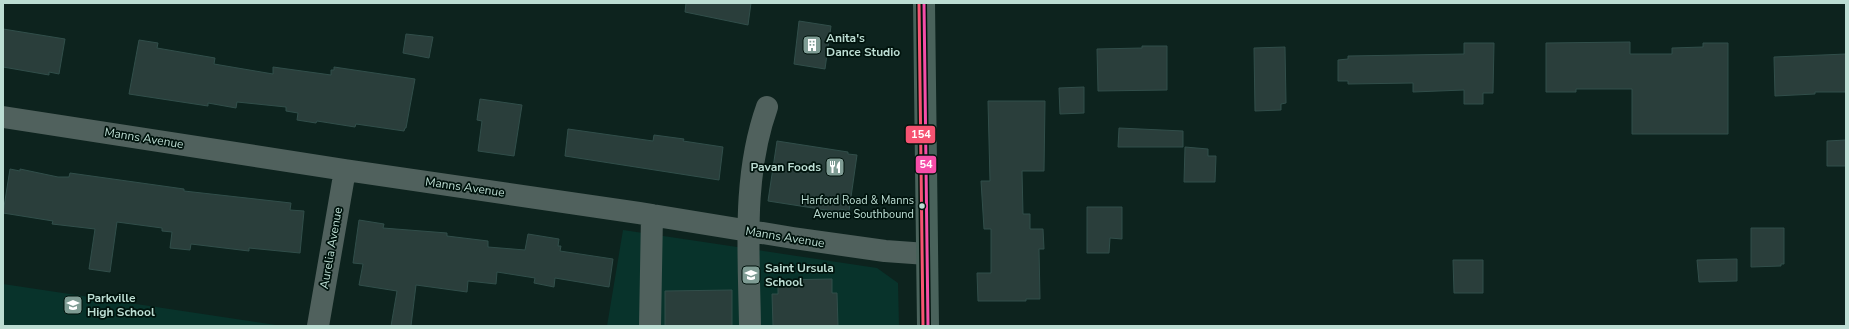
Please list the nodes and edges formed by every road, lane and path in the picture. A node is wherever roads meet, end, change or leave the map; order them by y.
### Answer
1 (924, 3) edge
2 (767, 107) dead end
3 (3, 116) edge
4 (345, 170) junction
5 (652, 215) junction
6 (748, 231) junction
7 (927, 254) junction
8 (318, 326) edge
9 (650, 326) edge
10 (750, 326) edge
11 (928, 326) edge

1 - 7 main road
2 - 6 street
3 - 4 street, Manns Avenue
4 - 5 street, Manns Avenue
4 - 8 street, Aurelia Avenue
5 - 6 street, Manns Avenue
5 - 9 street
6 - 7 street, Manns Avenue
6 - 10 street
7 - 11 main road

